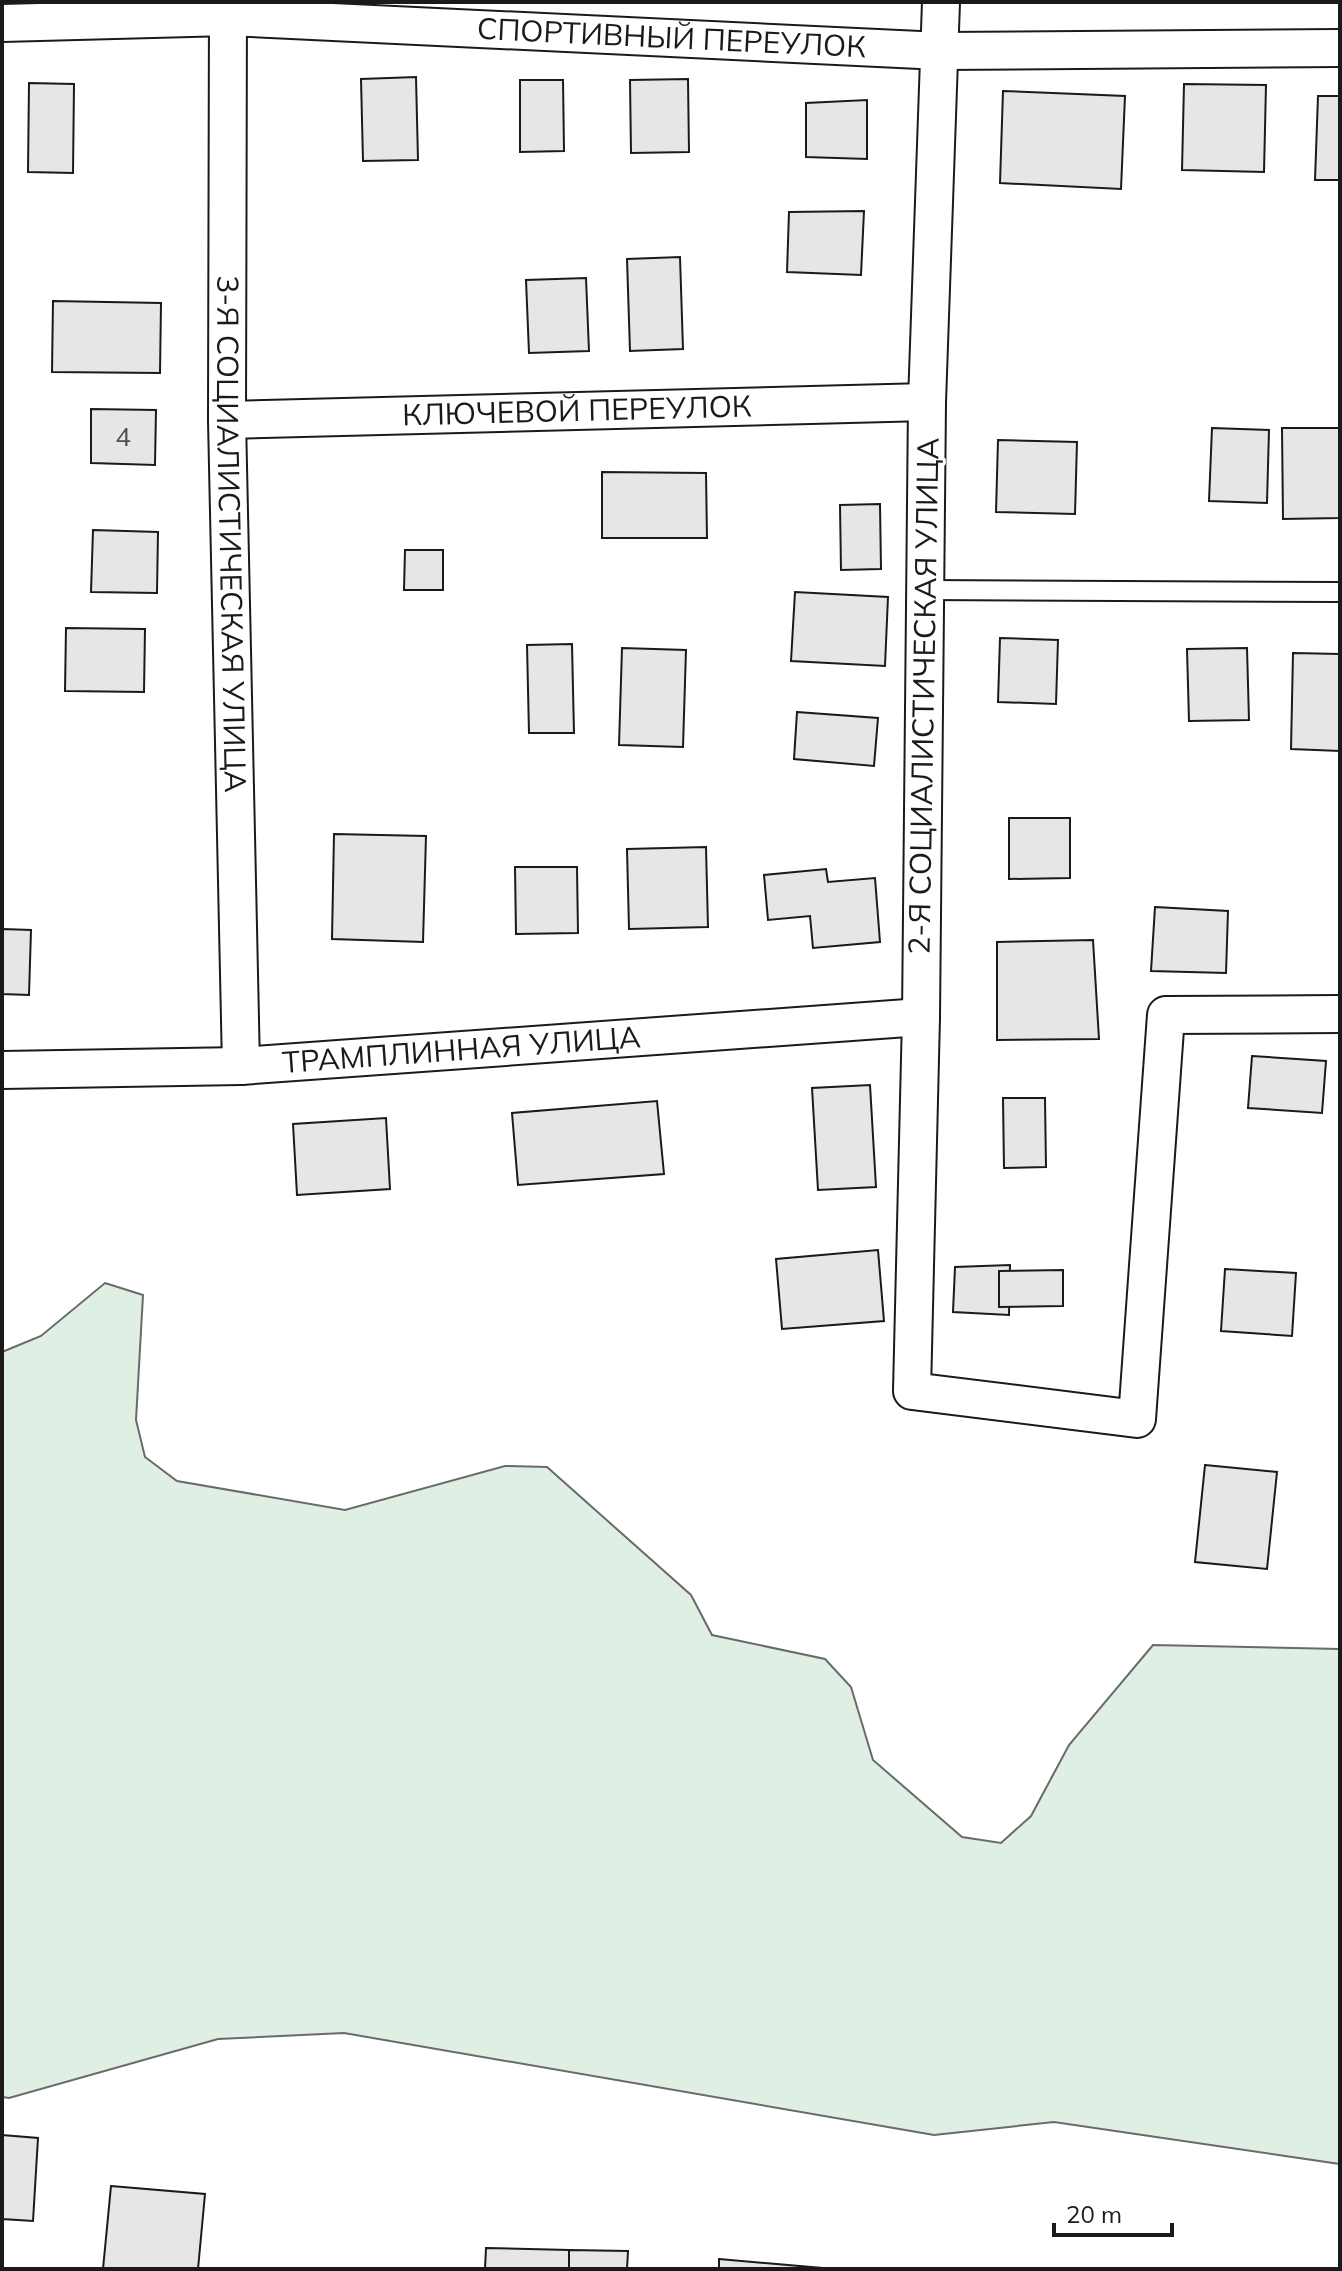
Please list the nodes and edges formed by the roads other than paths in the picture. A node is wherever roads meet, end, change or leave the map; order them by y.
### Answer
1 (941, 2) edge
2 (228, 9) edge
3 (2, 23) edge
4 (1340, 48) edge
5 (941, 51) junction
6 (927, 402) junction
7 (227, 420) junction
8 (926, 590) junction
9 (1340, 592) edge
10 (1340, 1014) edge
11 (921, 1017) junction
12 (241, 1066) junction
13 (2, 1070) edge

1 - 5 street, 2-Я СОЦИАЛИСТИЧЕСКАЯ УЛИЦА
2 - 3 street, СПОРТИВНЫЙ ПЕРЕУЛОК
2 - 5 street, СПОРТИВНЫЙ ПЕРЕУЛОК
2 - 7 street, 3-Я СОЦИАЛИСТИЧЕСКАЯ УЛИЦА
4 - 5 street, СПОРТИВНЫЙ ПЕРЕУЛОК
5 - 6 street, 2-Я СОЦИАЛИСТИЧЕСКАЯ УЛИЦА
6 - 7 street, КЛЮЧЕВОЙ ПЕРЕУЛОК
6 - 8 street, 2-Я СОЦИАЛИСТИЧЕСКАЯ УЛИЦА
7 - 12 street, 3-Я СОЦИАЛИСТИЧЕСКАЯ УЛИЦА
8 - 9 lane
8 - 11 street, 2-Я СОЦИАЛИСТИЧЕСКАЯ УЛИЦА
10 - 11 street, 2-Я СОЦИАЛИСТИЧЕСКАЯ УЛИЦА
11 - 12 street, ТРАМПЛИННАЯ УЛИЦА
12 - 13 street, ТРАМПЛИННАЯ УЛИЦА

